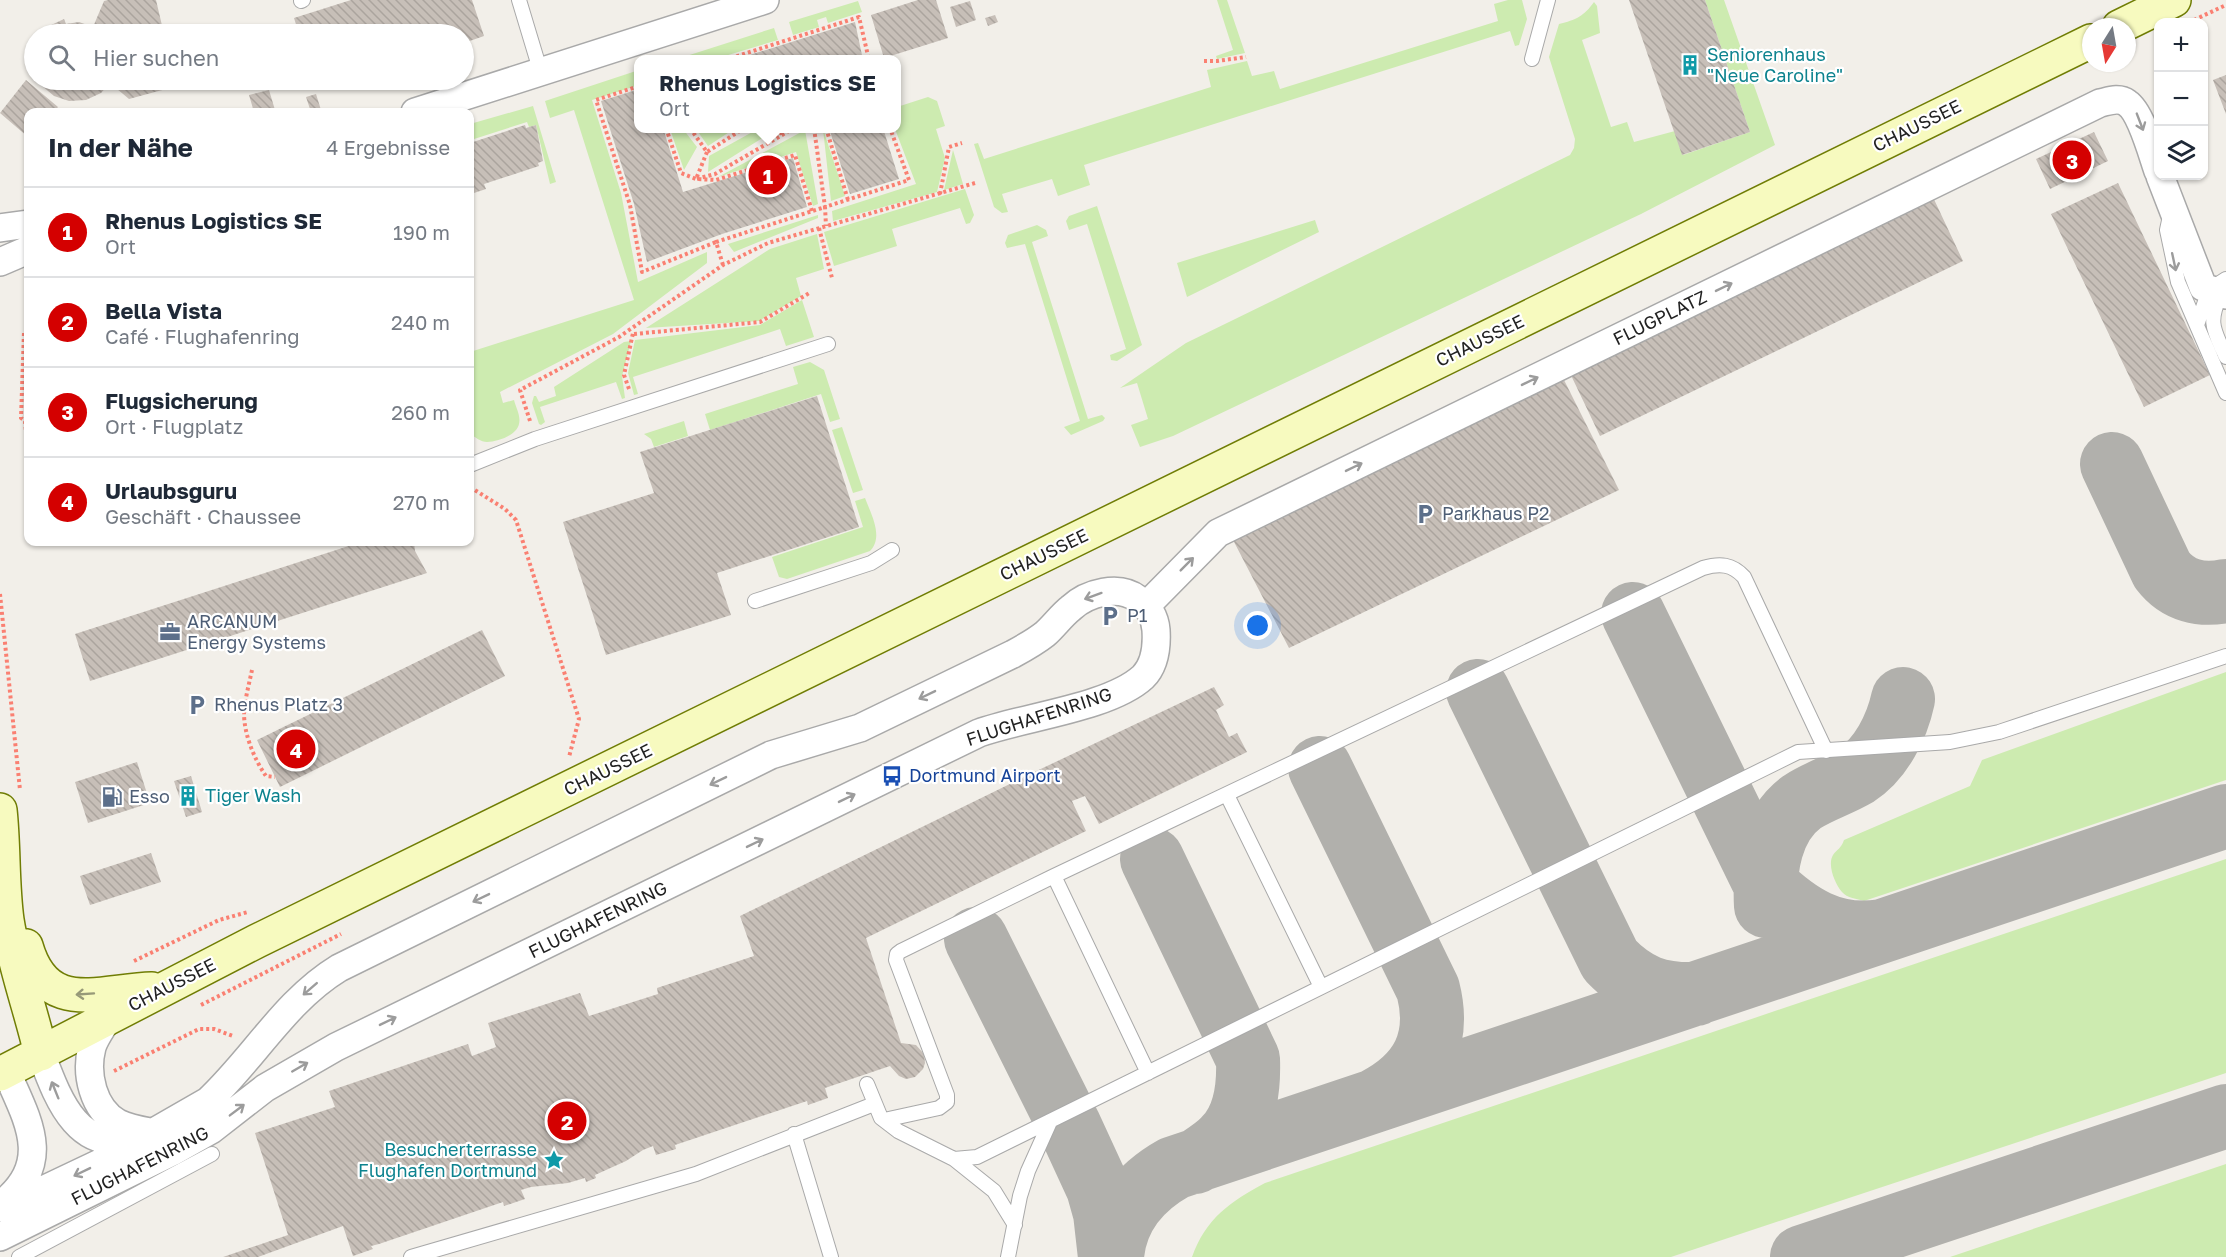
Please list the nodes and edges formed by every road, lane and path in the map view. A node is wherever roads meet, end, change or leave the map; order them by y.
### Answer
1 (519, 0) edge
2 (765, 0) edge
3 (1548, 0) edge
4 (2174, 0) edge
5 (2226, 5) edge
6 (2197, 18) edge
7 (2136, 19) edge
8 (2082, 45) edge
9 (741, 55) edge
10 (868, 55) edge
11 (1246, 57) dead end
12 (1532, 59) dead end
13 (1204, 61) dead end
14 (541, 73) junction
15 (634, 89) edge
16 (429, 108) edge
17 (667, 133) edge
18 (693, 133) edge
19 (738, 133) edge
20 (780, 133) edge
21 (787, 133) edge
22 (815, 133) edge
23 (827, 133) edge
24 (891, 133) edge
25 (783, 135) junction
26 (962, 142) dead end
27 (707, 152) junction
28 (2154, 160) edge
29 (696, 179) junction
30 (2162, 180) edge
31 (975, 183) dead end
32 (940, 194) junction
33 (848, 200) junction
34 (2172, 205) junction
35 (825, 207) junction
36 (812, 212) junction
37 (24, 225) edge
38 (826, 226) junction
39 (0, 228) edge
40 (819, 228) junction
41 (716, 242) junction
42 (24, 252) edge
43 (0, 262) edge
44 (723, 265) junction
45 (832, 278) dead end
46 (2221, 290) edge
47 (811, 292) dead end
48 (2197, 325) junction
49 (630, 329) junction
50 (24, 332) edge
51 (634, 334) junction
52 (828, 344) dead end
53 (2226, 357) edge
54 (2226, 393) edge
55 (634, 407) junction
56 (24, 420) edge
57 (536, 439) junction
58 (474, 463) edge
59 (474, 490) edge
60 (892, 550) dead end
61 (0, 594) edge
62 (755, 601) dead end
63 (1146, 606) junction
64 (2226, 656) edge
65 (252, 670) dead end
66 (1826, 751) junction
67 (569, 759) dead end
68 (274, 777) dead end
69 (1227, 795) junction
70 (10, 804) edge
71 (5, 872) junction
72 (1054, 876) junction
73 (1321, 987) junction
74 (165, 989) junction
75 (108, 1018) junction
76 (237, 1039) dead end
77 (41, 1054) junction
78 (2, 1064) edge
79 (1148, 1073) junction
80 (91, 1082) junction
81 (867, 1084) dead end
82 (874, 1104) junction
83 (884, 1120) junction
84 (1050, 1122) junction
85 (151, 1132) junction
86 (794, 1134) junction
87 (212, 1154) dead end
88 (954, 1159) junction
89 (0, 1207) edge
90 (1015, 1225) junction
91 (0, 1237) edge
92 (454, 1250) edge
93 (20, 1257) edge
94 (411, 1257) edge
95 (831, 1257) edge
96 (1008, 1257) edge

1 - 14 lane
2 - 14 street
3 - 12 lane
4 - 7 main road
5 - 6 path
8 - 74 main road, CHAUSSEE
9 - 10 path
11 - 13 path
14 - 16 street
15 - 41 path
17 - 29 path
18 - 27 path
19 - 27 path
20 - 25 path
21 - 25 path
22 - 35 path
23 - 33 path
24 - 33 path
25 - 29 path
26 - 32 path
27 - 29 path
63 -> 28 street, FLUGPLATZ
29 - 36 path
30 - 34 street
31 - 32 path
32 - 38 path
33 - 35 path
34 - 46 street
34 -> 48 lane
35 - 36 path
35 - 38 path
36 - 41 path
37 - 39 street
38 - 40 path
40 - 44 path
40 - 45 path
41 - 44 path
42 - 43 street
44 - 49 path
46 - 48 lane
46 - 53 lane
47 - 51 path
48 - 54 lane
49 - 51 path
49 - 57 path
50 - 56 path
51 - 55 path
52 - 55 lane
55 - 57 lane
57 - 58 lane
59 - 67 path
60 - 62 lane
61 - 70 path
63 -> 85 street, FLUGHAFENRING
91 -> 63 street, FLUGHAFENRING
64 - 66 lane
65 - 68 path
66 - 69 lane
66 - 73 lane
69 - 72 lane
69 - 73 lane
70 - 71 main road
74 -> 71 main road
71 - 77 main road
72 - 79 lane
72 - 83 lane
73 - 79 lane
74 - 75 main road, CHAUSSEE
75 - 77 main road, CHAUSSEE
75 - 80 street, FLUGHAFENRING
76 - 80 path
77 - 78 main road, CHAUSSEE
85 -> 77 street, FLUGHAFENRING
78 - 89 street, FLUGHAFENRING
79 - 84 lane
80 - 85 street, FLUGHAFENRING
81 - 82 lane
82 - 83 lane
82 - 86 lane
83 - 88 lane
84 - 88 lane
84 - 90 lane
85 -> 89 street, FLUGHAFENRING
86 - 92 lane
86 - 95 lane
87 - 93 lane
88 - 90 lane
90 - 96 lane
92 - 94 lane

